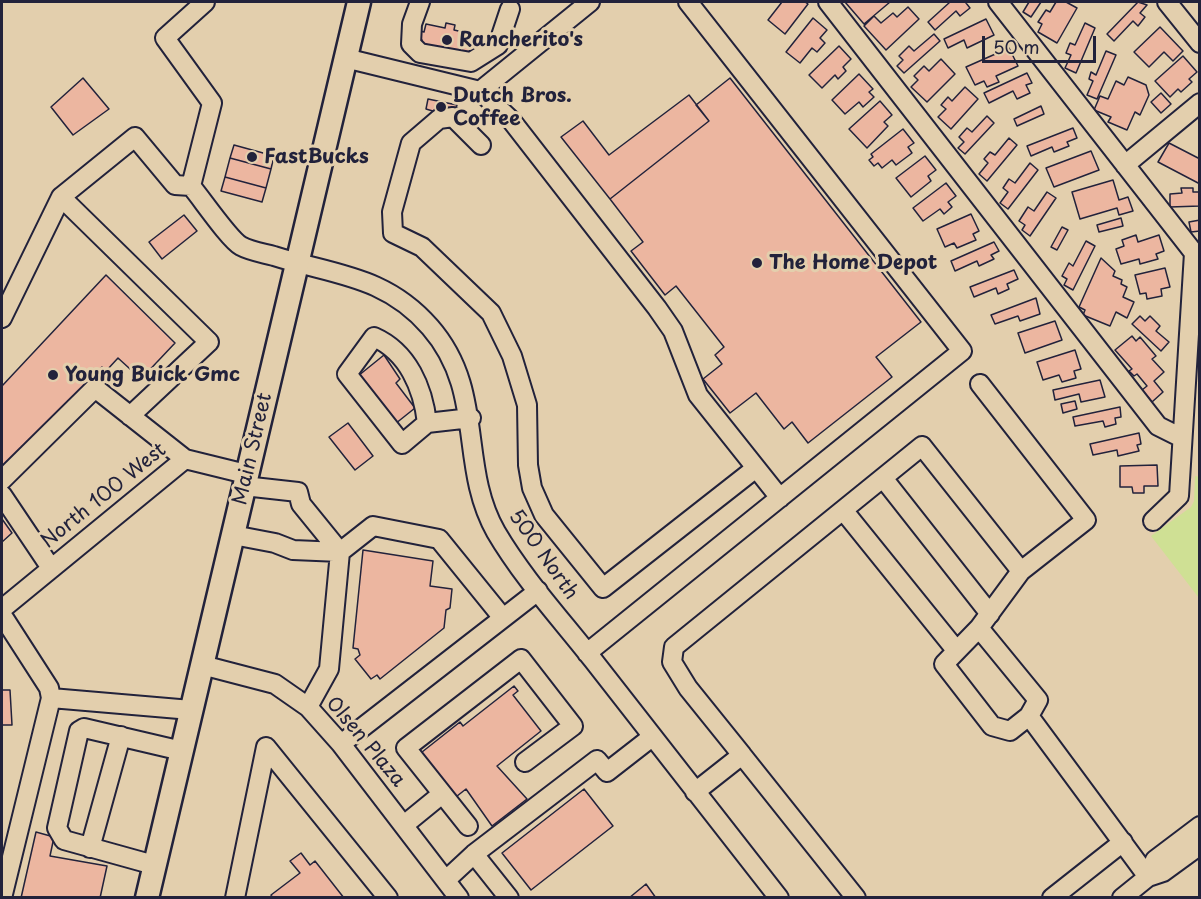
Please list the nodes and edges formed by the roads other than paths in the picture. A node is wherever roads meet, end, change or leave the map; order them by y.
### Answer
1 (205, 2) edge
2 (359, 2) edge
3 (420, 2) edge
4 (590, 2) edge
5 (688, 2) edge
6 (828, 2) edge
7 (998, 2) edge
8 (1167, 2) edge
9 (510, 9) dead end
10 (1200, 43) edge
11 (345, 58) junction
12 (480, 91) junction
13 (1200, 103) edge
14 (482, 145) dead end
15 (1125, 165) junction
16 (191, 186) junction
17 (61, 197) junction
18 (297, 264) junction
19 (2, 318) edge
20 (980, 384) dead end
21 (130, 416) junction
22 (471, 418) junction
23 (427, 423) junction
24 (1182, 438) junction
25 (185, 459) junction
26 (756, 468) junction
27 (883, 478) junction
28 (2, 480) edge
29 (245, 480) junction
30 (2, 495) edge
31 (780, 498) junction
32 (843, 510) junction
33 (1153, 521) dead end
34 (232, 535) junction
35 (340, 552) junction
36 (51, 568) junction
37 (1021, 572) junction
38 (538, 591) junction
39 (2, 609) edge
40 (2, 615) edge
41 (503, 618) junction
42 (985, 621) junction
43 (956, 650) junction
44 (587, 653) junction
45 (202, 665) junction
46 (51, 698) junction
47 (308, 707) junction
48 (191, 710) junction
49 (1029, 716) junction
50 (121, 736) junction
51 (652, 737) junction
52 (341, 744) junction
53 (182, 751) junction
54 (742, 755) junction
55 (525, 762) dead end
56 (695, 792) junction
57 (442, 794) junction
58 (404, 825) junction
59 (468, 826) dead end
60 (1200, 826) edge
61 (1122, 842) junction
62 (1200, 845) edge
63 (90, 848) junction
64 (474, 854) junction
65 (154, 865) junction
66 (5, 867) edge
67 (1148, 877) junction
68 (446, 880) junction
69 (2, 897) edge
70 (147, 897) edge
71 (234, 897) edge
72 (388, 897) edge
73 (457, 897) edge
74 (509, 897) edge
75 (779, 897) edge
76 (856, 897) edge
77 (1052, 897) edge
78 (1122, 897) edge

1 - 16 street
2 - 11 main road, Main Street
3 - 9 street
4 - 12 street
5 - 31 street
6 - 24 street
7 - 15 street
8 - 10 street
11 - 12 street
11 - 18 main road, Main Street
12 - 26 street
13 - 15 street
14 - 26 street
15 - 24 street
16 - 17 street
16 - 18 street, 500 North
17 - 19 street
17 - 21 street
18 - 22 street, 500 North
18 - 29 main road, Main Street
20 - 37 street
21 - 25 street
21 - 28 street
22 - 23 street
22 - 38 street, 500 North
23 - 23 street
24 - 33 street
25 - 29 street, North 100 West
25 - 36 street, North 100 West
26 - 31 street
27 - 32 street
27 - 37 street
27 - 42 street
29 - 34 main road, Main Street
29 - 35 street, North 100 West
30 - 36 street
31 - 44 street
32 - 43 street
32 - 54 street
34 - 35 street
34 - 45 main road, Main Street
35 - 41 street
35 - 47 street
36 - 39 street, North 100 West
37 - 42 street
38 - 41 street
38 - 44 street, 500 North
40 - 46 street
41 - 52 street
42 - 43 street
42 - 49 street
43 - 49 street
44 - 51 street, 500 North
45 - 47 street, Olsen Plaza
45 - 48 main road, Main Street
46 - 48 street
46 - 66 street
47 - 52 street, Olsen Plaza
48 - 53 main road, Main Street
49 - 61 street
50 - 53 street
50 - 63 street
50 - 63 street
51 - 56 street, 500 North
51 - 64 street
52 - 58 street, Olsen Plaza
53 - 65 main road, Main Street
54 - 56 street
54 - 76 street
55 - 57 street
56 - 75 street, 500 North
57 - 58 street
57 - 59 street
58 - 68 street, Olsen Plaza
60 - 67 street
61 - 67 street
61 - 77 street
62 - 67 street
63 - 65 street
64 - 68 street
64 - 74 street
65 - 70 main road, Main Street
66 - 69 street
67 - 78 street
68 - 73 street, Olsen Plaza
71 - 72 street

